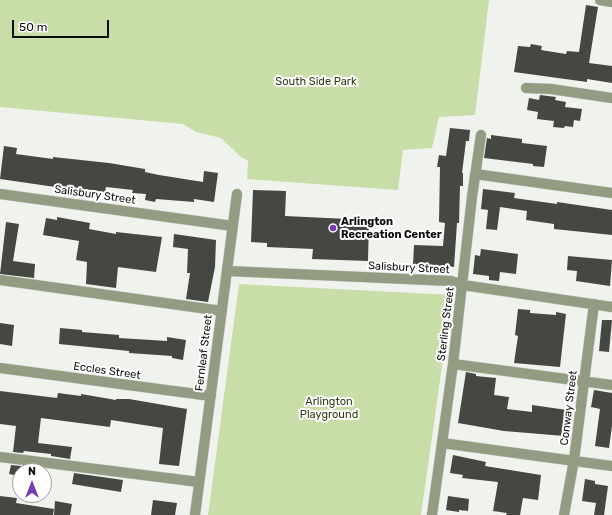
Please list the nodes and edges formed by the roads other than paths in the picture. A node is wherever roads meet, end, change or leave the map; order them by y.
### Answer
1 (600, 0) edge
2 (612, 2) edge
3 (526, 88) dead end
4 (612, 98) edge
5 (481, 135) dead end
6 (475, 174) junction
7 (612, 193) edge
8 (0, 194) edge
9 (237, 194) dead end
10 (233, 226) junction
11 (228, 271) junction
12 (0, 280) edge
13 (462, 285) junction
14 (594, 304) junction
15 (612, 306) edge
16 (222, 311) junction
17 (453, 364) junction
18 (0, 368) edge
19 (584, 382) junction
20 (612, 385) edge
21 (211, 396) junction
22 (442, 442) junction
23 (0, 456) edge
24 (574, 460) junction
25 (612, 466) edge
26 (199, 482) junction
27 (195, 515) edge
28 (435, 515) edge
29 (564, 515) edge

1 - 2 street
3 - 4 street
5 - 6 street, Sterling Street
6 - 7 street
6 - 13 street, Sterling Street
8 - 10 street, Salisbury Street
9 - 10 street, Fernleaf Street
10 - 11 street, Fernleaf Street
11 - 13 street, Salisbury Street
11 - 16 street, Fernleaf Street
12 - 16 street
13 - 14 street, Salisbury Street
13 - 17 street, Sterling Street
14 - 15 street, Salisbury Street
14 - 19 street, Conway Street
16 - 21 street, Fernleaf Street
17 - 19 street
17 - 22 street, Sterling Street
18 - 21 street, Eccles Street
19 - 20 street
19 - 24 street, Conway Street
21 - 26 street, Fernleaf Street
22 - 24 street
22 - 28 street, Sterling Street
23 - 26 street
24 - 25 street
24 - 29 street, Conway Street
26 - 27 street, Fernleaf Street

